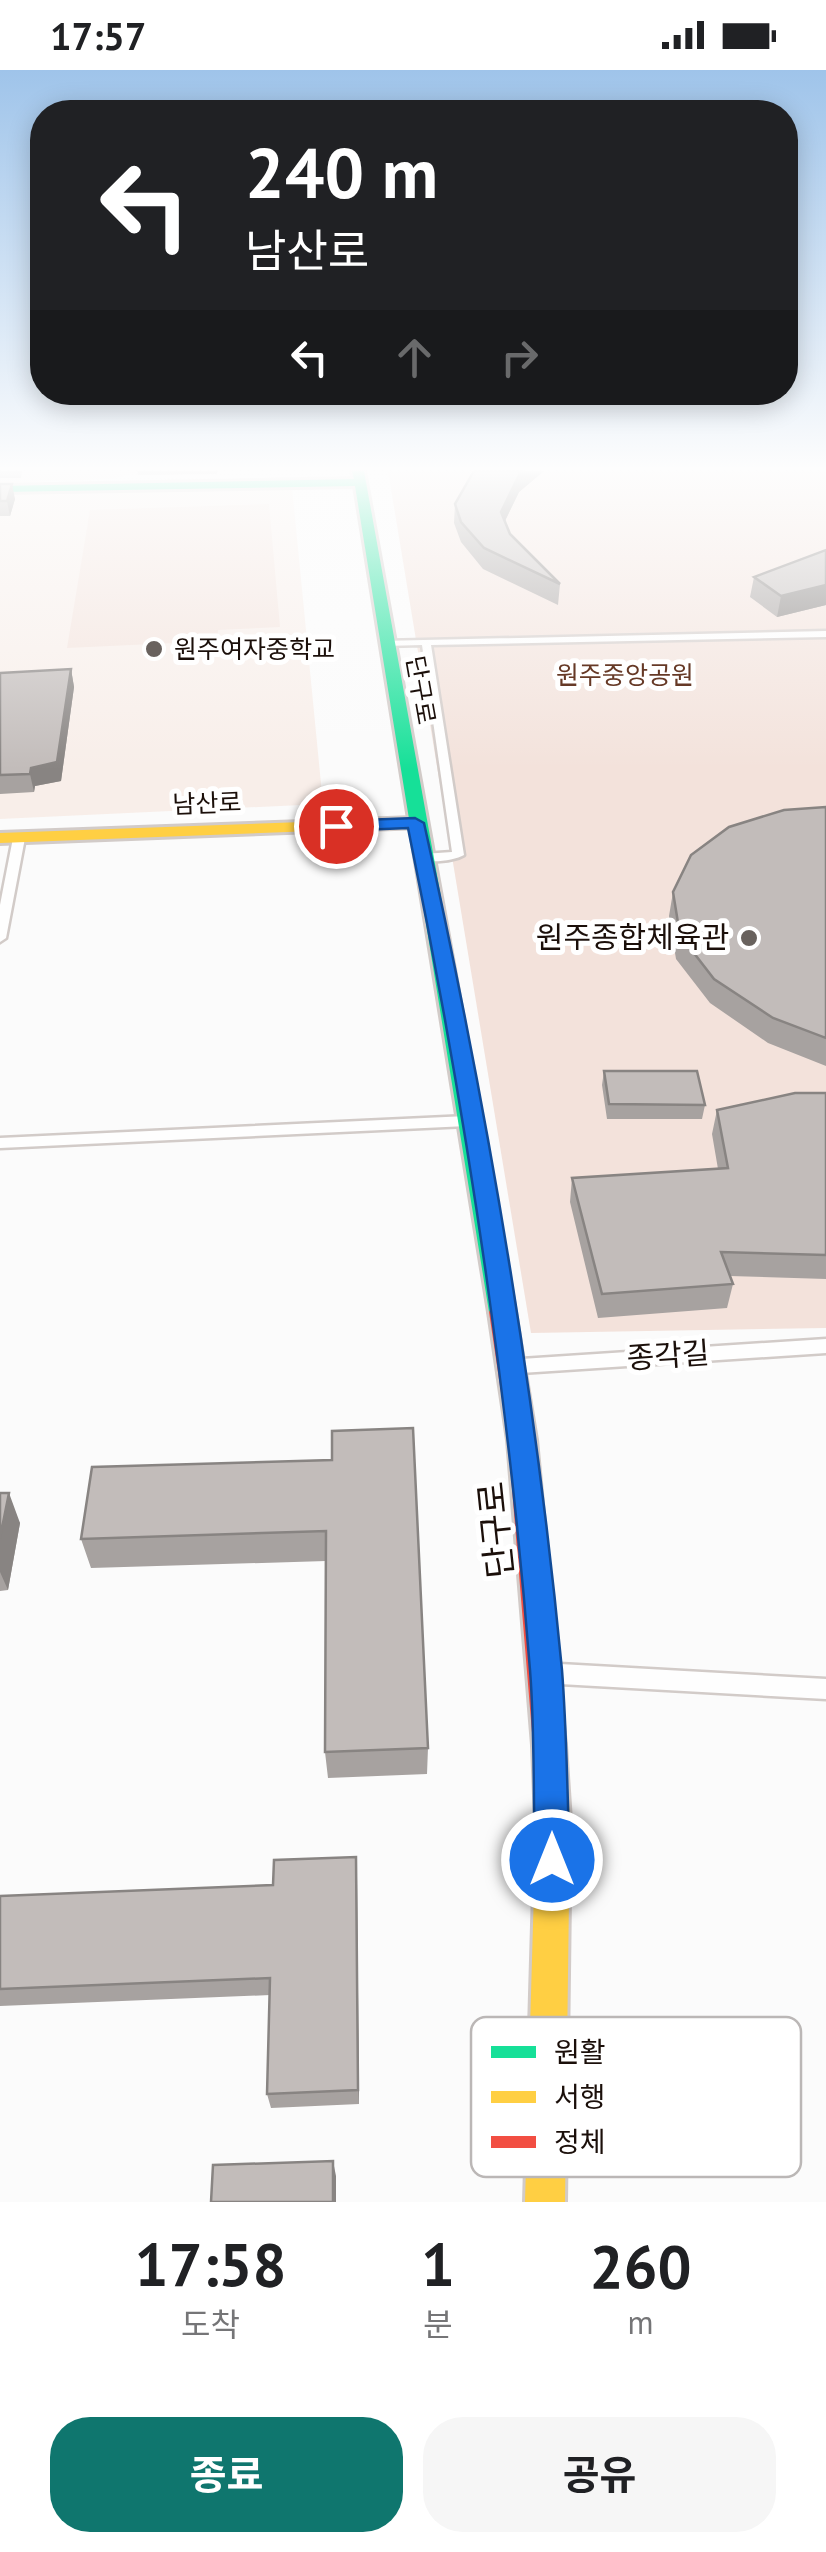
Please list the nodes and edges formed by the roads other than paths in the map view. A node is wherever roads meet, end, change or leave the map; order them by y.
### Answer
1 (373, 570) edge
2 (826, 634) edge
3 (384, 642) junction
4 (426, 642) junction
5 (415, 823) junction
6 (10, 838) edge
7 (423, 858) junction
8 (0, 938) edge
9 (472, 1120) junction
10 (0, 1143) edge
11 (826, 1346) edge
12 (509, 1366) junction
13 (546, 1674) junction
14 (826, 1689) edge
15 (549, 2017) edge
16 (546, 2177) edge
17 (545, 2202) edge

1 - 3 street, 단구로
2 - 4 lane
3 - 4 lane
3 - 5 street, 단구로
4 - 7 lane, 단구로
5 - 6 street, 남산로
5 - 7 street, 단구로
6 - 8 lane
7 - 9 street, 단구로
9 - 10 lane
9 - 12 street, 단구로
11 - 12 lane, 종각길
12 - 13 street, 단구로
13 - 14 lane
13 - 15 street, 단구로
16 - 17 street, 단구로

